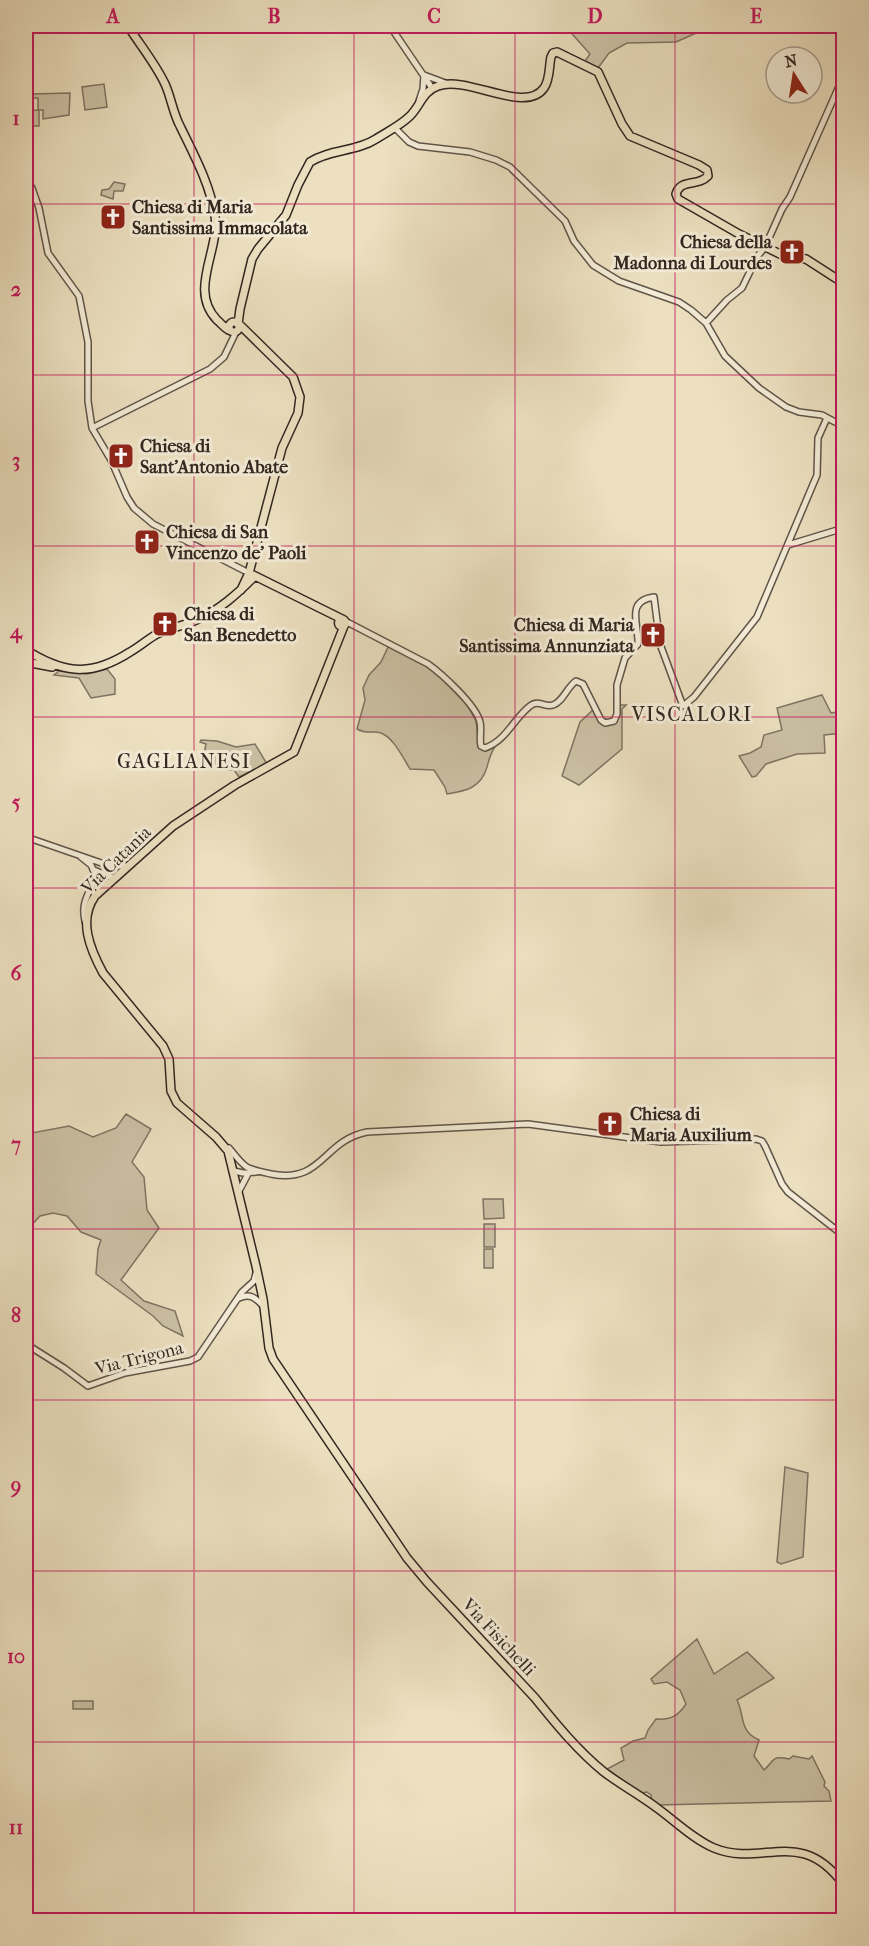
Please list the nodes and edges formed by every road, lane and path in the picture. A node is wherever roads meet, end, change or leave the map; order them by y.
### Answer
1 (128, 26) edge
2 (390, 26) edge
3 (424, 75) junction
4 (843, 75) edge
5 (448, 84) junction
6 (432, 88) junction
7 (418, 103) junction
8 (394, 130) junction
9 (26, 180) edge
10 (30, 194) edge
11 (765, 247) junction
12 (843, 280) edge
13 (706, 323) junction
14 (233, 326) junction
15 (826, 419) junction
16 (843, 423) edge
17 (92, 428) junction
18 (843, 528) edge
19 (788, 545) junction
20 (250, 573) junction
21 (232, 598) junction
22 (343, 624) junction
23 (29, 656) edge
24 (61, 668) junction
25 (26, 837) edge
26 (80, 856) junction
27 (103, 864) junction
28 (126, 866) junction
29 (94, 870) junction
30 (111, 879) junction
31 (85, 922) junction
32 (225, 1146) junction
33 (248, 1170) junction
34 (234, 1171) junction
35 (239, 1191) junction
36 (843, 1236) edge
37 (256, 1266) junction
38 (258, 1274) joint
39 (261, 1288) junction
40 (246, 1292) junction
41 (263, 1306) junction
42 (26, 1344) edge
43 (843, 1885) edge

1 - 14 main road
2 - 3 street
3 - 5 street
3 - 6 street
3 - 7 street
4 - 11 street
5 - 6 main road
5 - 11 main road
6 - 7 main road
7 - 8 main road
8 - 13 street
8 - 14 main road
9 - 10 street
10 - 17 street
11 - 12 main road
11 - 13 street
13 - 15 street
14 - 17 street
14 - 20 main road
15 - 16 street
15 - 19 street
17 - 20 street
18 - 19 street
19 - 22 street
20 - 21 main road
20 - 21 main road
20 - 22 main road
21 - 24 main road
22 - 28 main road, Via Catania
23 - 24 main road
23 - 24 main road
25 - 26 street
26 - 27 street
26 - 29 street
27 - 28 street
27 - 30 street
28 - 30 main road, Via Catania
29 - 30 street
29 - 31 street
30 - 31 main road, Via Catania
31 - 32 main road, Via Catania
32 - 33 street
32 - 34 main road, Via Catania
33 - 34 street
33 - 35 street
33 - 36 street
34 - 35 main road, Via Catania
35 - 37 main road, Via Catania
37 - 38 main road, Via Catania
37 - 40 street
38 - 39 main road, Via Fisichelli
39 - 40 street
39 - 41 main road, Via Fisichelli
40 - 41 street
40 - 42 street, Via Trigona
41 - 43 main road, Via Fisichelli

